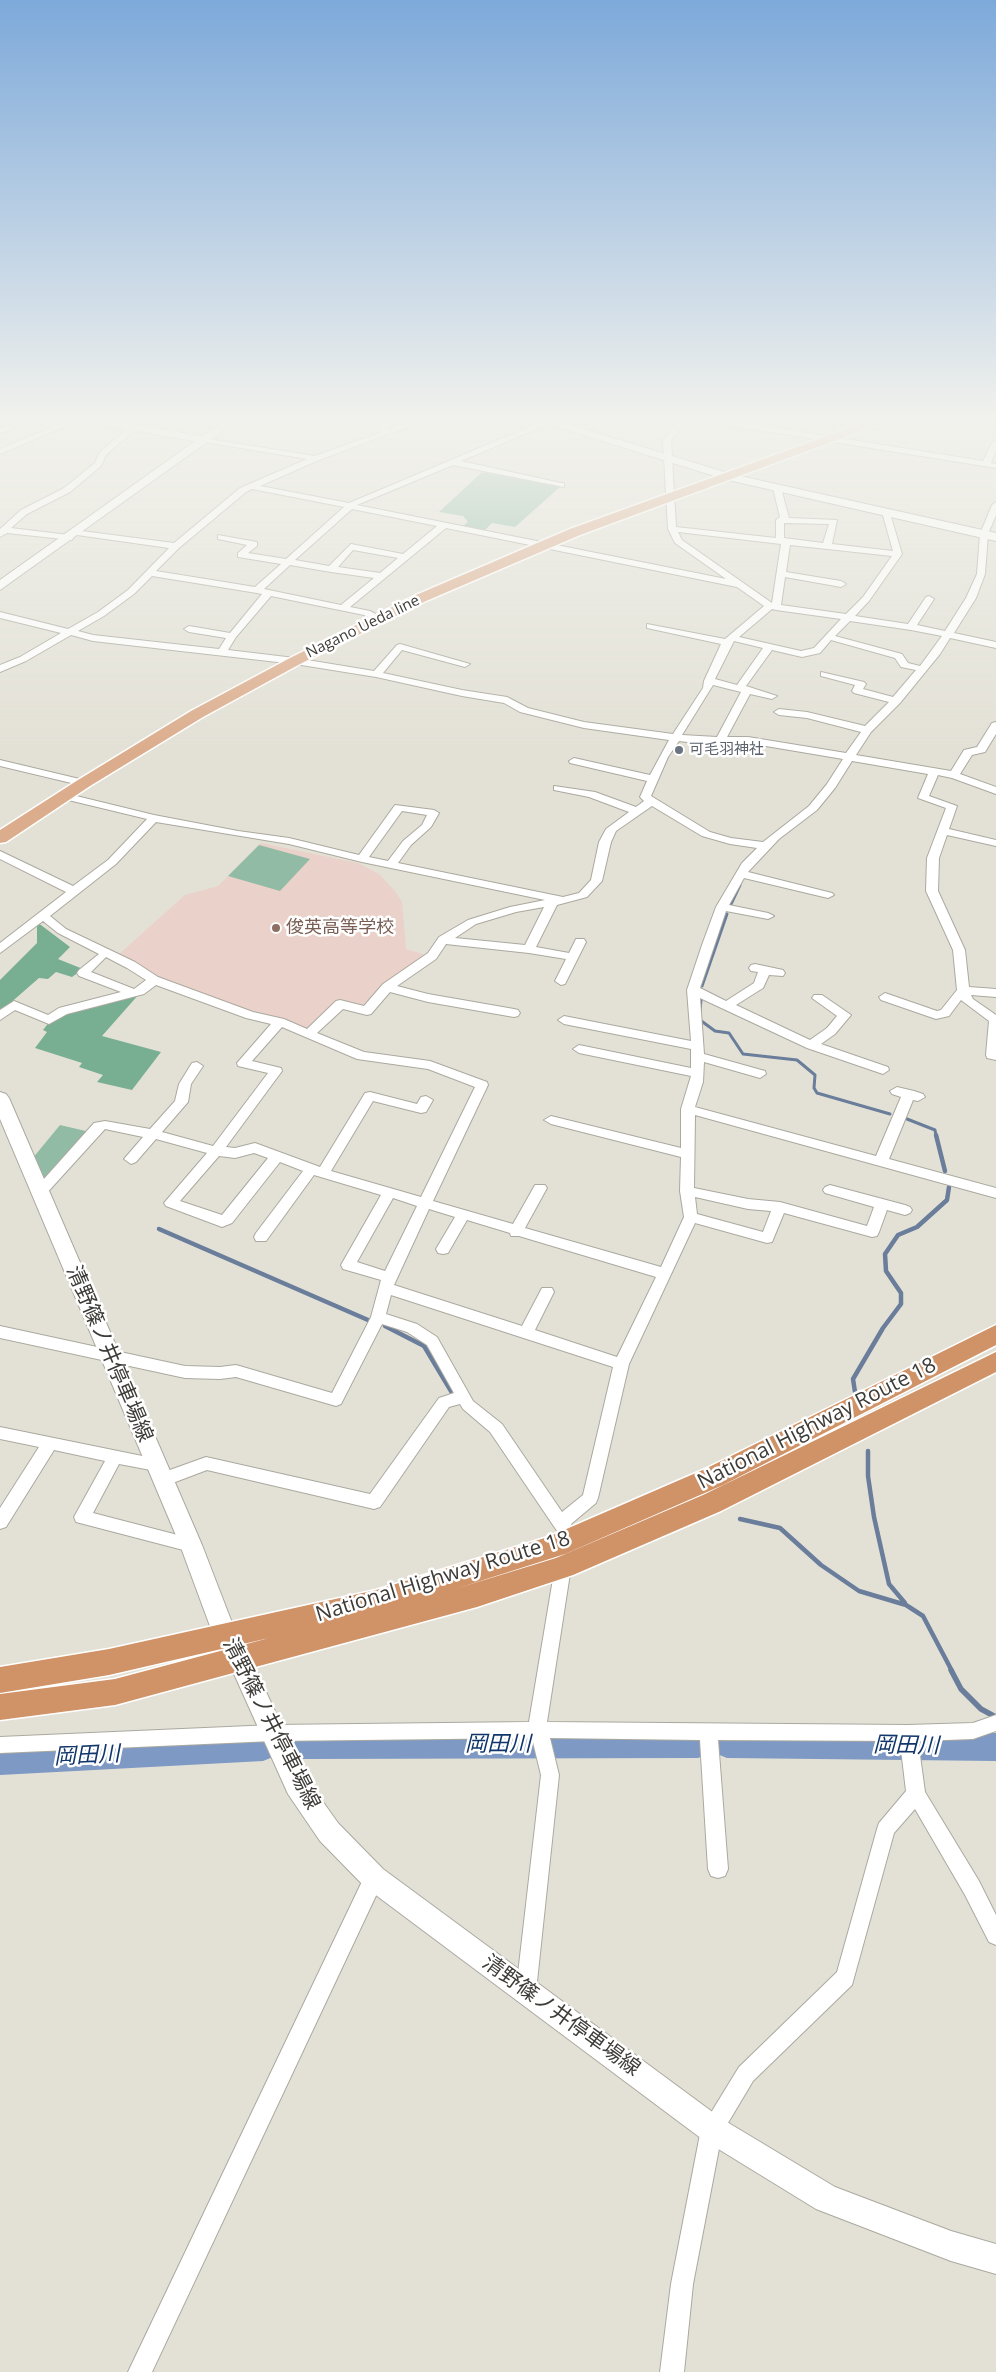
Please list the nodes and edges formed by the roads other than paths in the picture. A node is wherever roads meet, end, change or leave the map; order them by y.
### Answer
1 (83, 528) edge
2 (198, 528) edge
3 (326, 528) edge
4 (441, 528) edge
5 (457, 528) edge
6 (588, 528) edge
7 (781, 528) edge
8 (832, 528) edge
9 (890, 528) edge
10 (956, 528) edge
11 (987, 528) edge
12 (672, 529) joint
13 (3, 532) edge
14 (984, 534) junction
15 (73, 535) junction
16 (221, 537) dead end
17 (996, 537) edge
18 (783, 540) junction
19 (543, 545) junction
20 (176, 546) junction
21 (827, 546) junction
22 (898, 554) junction
23 (405, 558) junction
24 (289, 562) junction
25 (331, 568) junction
26 (150, 573) junction
27 (780, 574) junction
28 (381, 576) junction
29 (841, 584) dead end
30 (741, 585) junction
31 (0, 586) edge
32 (257, 590) junction
33 (268, 593) junction
34 (929, 599) dead end
35 (773, 606) junction
36 (343, 608) junction
37 (0, 615) edge
38 (849, 618) junction
39 (378, 619) junction
40 (650, 626) dead end
41 (911, 627) junction
42 (189, 629) dead end
43 (71, 631) junction
44 (949, 635) junction
45 (232, 636) junction
46 (829, 637) junction
47 (729, 640) junction
48 (996, 645) edge
49 (770, 646) junction
50 (221, 654) junction
51 (294, 661) junction
52 (464, 664) dead end
53 (0, 669) edge
54 (923, 670) junction
55 (376, 674) junction
56 (824, 674) dead end
57 (709, 681) junction
58 (744, 689) junction
59 (772, 696) dead end
60 (896, 701) junction
61 (779, 712) dead end
62 (996, 725) edge
63 (867, 730) junction
64 (675, 738) junction
65 (720, 740) junction
66 (849, 756) junction
67 (574, 761) dead end
68 (0, 763) edge
69 (934, 772) junction
70 (954, 775) junction
71 (653, 779) junction
72 (84, 783) junction
73 (558, 788) dead end
74 (996, 791) edge
75 (64, 796) junction
76 (652, 801) junction
77 (638, 812) junction
78 (154, 818) junction
79 (942, 831) junction
80 (0, 838) edge
81 (996, 843) edge
82 (766, 846) junction
83 (0, 854) edge
84 (362, 859) junction
85 (391, 865) junction
86 (741, 874) junction
87 (76, 892) junction
88 (828, 895) dead end
89 (557, 901) junction
90 (722, 907) junction
91 (42, 915) junction
92 (768, 916) dead end
93 (443, 940) junction
94 (580, 942) dead end
95 (0, 949) edge
96 (529, 949) junction
97 (100, 957) dead end
98 (572, 957) junction
99 (779, 973) dead end
100 (154, 980) junction
101 (561, 981) dead end
102 (387, 987) junction
103 (693, 990) junction
104 (963, 990) junction
105 (996, 992) edge
106 (134, 993) junction
107 (885, 997) dead end
108 (818, 998) dead end
109 (727, 1006) junction
110 (514, 1013) dead end
111 (0, 1016) edge
112 (564, 1020) dead end
113 (280, 1022) junction
114 (995, 1032) edge
115 (310, 1033) junction
116 (811, 1044) junction
117 (579, 1050) dead end
118 (697, 1051) junction
119 (996, 1056) edge
120 (197, 1066) dead end
121 (883, 1070) dead end
122 (696, 1073) junction
123 (760, 1074) dead end
124 (908, 1094) dead end
125 (0, 1098) edge
126 (426, 1100) dead end
127 (688, 1109) junction
128 (551, 1120) dead end
129 (153, 1134) junction
130 (216, 1151) junction
131 (687, 1154) junction
132 (276, 1156) junction
133 (131, 1160) dead end
134 (881, 1161) junction
135 (318, 1171) junction
136 (540, 1188) dead end
137 (830, 1190) dead end
138 (687, 1191) junction
139 (40, 1192) junction
140 (389, 1193) junction
141 (996, 1193) edge
142 (423, 1202) junction
143 (882, 1204) junction
144 (780, 1207) junction
145 (905, 1210) dead end
146 (463, 1215) junction
147 (691, 1217) junction
148 (516, 1232) junction
149 (261, 1237) dead end
150 (443, 1249) dead end
151 (665, 1274) junction
152 (388, 1282) junction
153 (547, 1292) dead end
154 (378, 1318) junction
155 (0, 1332) edge
156 (526, 1333) junction
157 (996, 1334) edge
158 (109, 1356) junction
159 (996, 1361) edge
160 (621, 1364) junction
161 (463, 1397) junction
162 (0, 1433) edge
163 (49, 1445) junction
164 (115, 1458) junction
165 (159, 1472) junction
166 (0, 1522) edge
167 (567, 1531) junction
168 (191, 1545) junction
169 (563, 1567) junction
170 (226, 1637) junction
171 (240, 1660) junction
172 (0, 1680) edge
173 (0, 1707) edge
174 (993, 1724) edge
175 (708, 1731) junction
176 (273, 1733) junction
177 (541, 1741) junction
178 (909, 1741) junction
179 (0, 1745) edge
180 (916, 1794) junction
181 (718, 1870) dead end
182 (374, 1878) junction
183 (996, 1935) edge
184 (526, 1991) junction
185 (712, 2129) junction
186 (996, 2260) edge
187 (140, 2372) edge
188 (672, 2372) edge

1 - 15 main road
2 - 20 street
3 - 24 street
4 - 23 street
5 - 19 street
6 - 19 main road, Nagano Ueda line
7 - 18 street
8 - 21 street
9 - 22 street
10 - 14 main road
11 - 14 street
12 - 18 street
12 - 30 street
13 - 15 street
14 - 17 main road
14 - 44 street
15 - 20 street
15 - 31 main road
16 - 24 street
18 - 21 street
18 - 27 street
19 - 30 street
19 - 39 main road, Nagano Ueda line
20 - 26 street
21 - 22 street
22 - 38 street
23 - 25 street
23 - 28 street
24 - 25 street
24 - 32 street
25 - 28 street
26 - 32 street
26 - 43 street
27 - 29 street
27 - 35 street
28 - 36 street
30 - 35 street
32 - 33 street
33 - 36 street
33 - 45 street
34 - 41 street
35 - 38 street
35 - 47 street
36 - 39 street
37 - 43 street
38 - 41 street
38 - 46 street
39 - 51 main road, Nagano Ueda line
40 - 47 street
41 - 44 street
42 - 45 street
43 - 50 street
43 - 53 street
44 - 48 street
44 - 54 street
45 - 50 street
46 - 49 street
46 - 54 street
47 - 49 street
47 - 57 street
49 - 58 street
50 - 51 street
51 - 55 street
51 - 72 main road, Nagano Ueda line
52 - 55 street
54 - 60 street
55 - 64 street
56 - 60 street
57 - 58 street
57 - 64 street
58 - 59 street
58 - 65 street
60 - 63 street
61 - 63 street
62 - 70 street
63 - 66 street
64 - 65 street
64 - 71 street
65 - 66 street
66 - 69 street
66 - 82 street
67 - 71 street
68 - 72 street
69 - 70 street
69 - 79 street
70 - 74 street
71 - 76 street
72 - 75 main road, Nagano Ueda line
73 - 77 street
75 - 78 street
75 - 80 main road, Nagano Ueda line
76 - 77 street
76 - 82 street
77 - 89 street
78 - 84 street
78 - 87 street
79 - 81 street
79 - 104 street
82 - 86 street
83 - 87 street
84 - 85 street
84 - 85 street
85 - 89 street
86 - 88 street
86 - 90 street
87 - 91 street
89 - 93 street
89 - 96 street
90 - 92 street
90 - 103 street
91 - 95 street
91 - 100 street
93 - 96 street
93 - 102 street
94 - 98 street
96 - 98 street
97 - 106 street
98 - 101 street
99 - 109 street
100 - 106 street
100 - 113 street
102 - 110 street
102 - 115 street
103 - 109 street
103 - 118 street
104 - 105 street
104 - 107 street
104 - 114 street
106 - 111 street
108 - 116 street
109 - 116 street
112 - 118 street
113 - 115 street
113 - 130 street
114 - 119 street
115 - 142 street
116 - 121 street
117 - 122 street
118 - 122 street
118 - 123 street
120 - 129 street
122 - 127 street
124 - 134 street
125 - 139 main road, 清野篠ノ井停車場線
126 - 135 street
127 - 131 street
127 - 134 street
128 - 131 street
129 - 130 street
129 - 133 street
129 - 139 street
130 - 132 street
130 - 132 street
131 - 138 street
132 - 135 street
134 - 141 street
135 - 140 street
135 - 149 street
136 - 148 street
137 - 143 street
138 - 144 street
138 - 147 street
139 - 158 main road, 清野篠ノ井停車場線
140 - 142 street
140 - 152 street
142 - 146 street
142 - 152 street
143 - 144 street
143 - 145 street
144 - 147 street
146 - 148 street
146 - 150 street
147 - 151 street
148 - 151 street
151 - 160 street
152 - 154 street
152 - 156 street
153 - 156 street
154 - 158 street
154 - 161 street
155 - 158 street
156 - 160 street
157 - 167 highway, National Highway Route 18
158 - 165 main road, 清野篠ノ井停車場線
159 - 169 highway, National Highway Route 18
160 - 167 street
161 - 165 street
161 - 167 street
162 - 163 street
163 - 164 street
163 - 166 street
164 - 165 street
164 - 168 street
165 - 168 main road, 清野篠ノ井停車場線
167 - 170 highway, National Highway Route 18
168 - 170 main road, 清野篠ノ井停車場線
169 - 171 highway, National Highway Route 18
169 - 177 street
170 - 171 main road, 清野篠ノ井停車場線
170 - 172 highway, National Highway Route 18
171 - 173 highway, National Highway Route 18
171 - 176 main road, 清野篠ノ井停車場線
174 - 178 street
175 - 177 street
175 - 178 street
175 - 181 street
176 - 177 street
176 - 179 street
176 - 182 main road, 清野篠ノ井停車場線
177 - 184 street
178 - 180 street
180 - 183 street
180 - 185 street
182 - 184 main road, 清野篠ノ井停車場線
182 - 187 street
184 - 185 main road, 清野篠ノ井停車場線
185 - 186 main road, 清野篠ノ井停車場線
185 - 188 street

